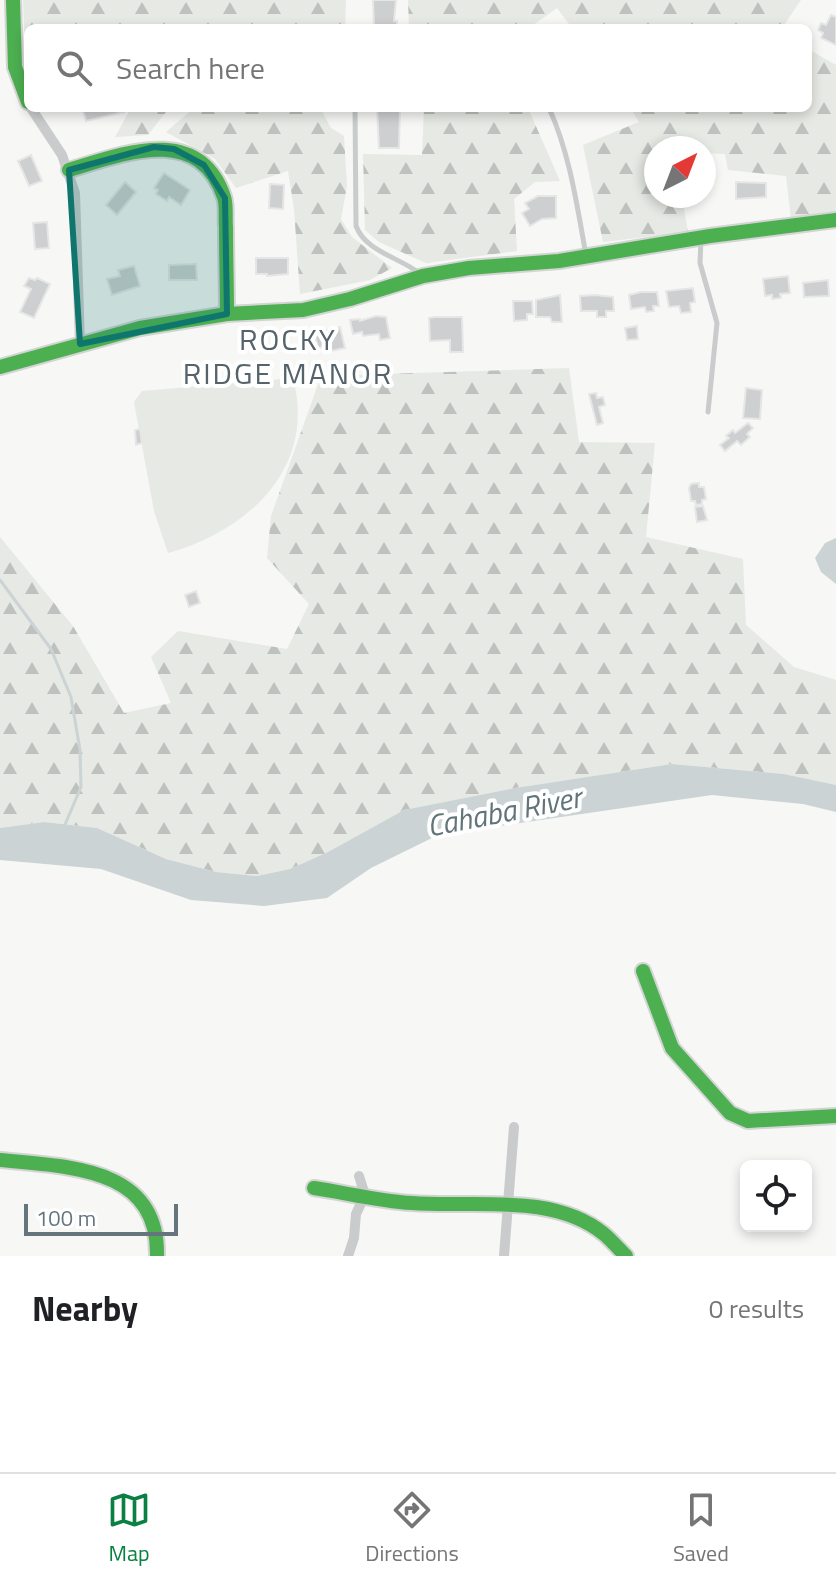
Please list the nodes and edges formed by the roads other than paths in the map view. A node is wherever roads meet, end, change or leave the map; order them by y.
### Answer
1 (13, 0) edge
2 (24, 91) edge
3 (34, 112) edge
4 (355, 112) edge
5 (551, 112) edge
6 (69, 170) junction
7 (836, 220) edge
8 (701, 238) junction
9 (587, 256) junction
10 (423, 276) junction
11 (227, 314) junction
12 (80, 344) junction
13 (0, 367) edge
14 (708, 412) dead end
15 (643, 971) dead end
16 (836, 1116) edge
17 (514, 1127) dead end
18 (0, 1160) edge
19 (359, 1176) dead end
20 (314, 1188) dead end
21 (365, 1195) junction
22 (510, 1207) junction
23 (157, 1256) edge
24 (348, 1256) edge
25 (504, 1256) edge
26 (626, 1256) edge

1 - 2 street
3 - 6 street
4 - 10 lane
5 - 9 lane
6 - 11 street
6 - 12 street
7 - 8 street
8 - 9 street
8 - 14 lane
9 - 10 street
10 - 11 street
11 - 12 street
12 - 13 street
15 - 16 street
17 - 22 street
18 - 23 street
19 - 21 street
20 - 21 street
21 - 22 street
21 - 24 street
22 - 25 street
22 - 26 street

